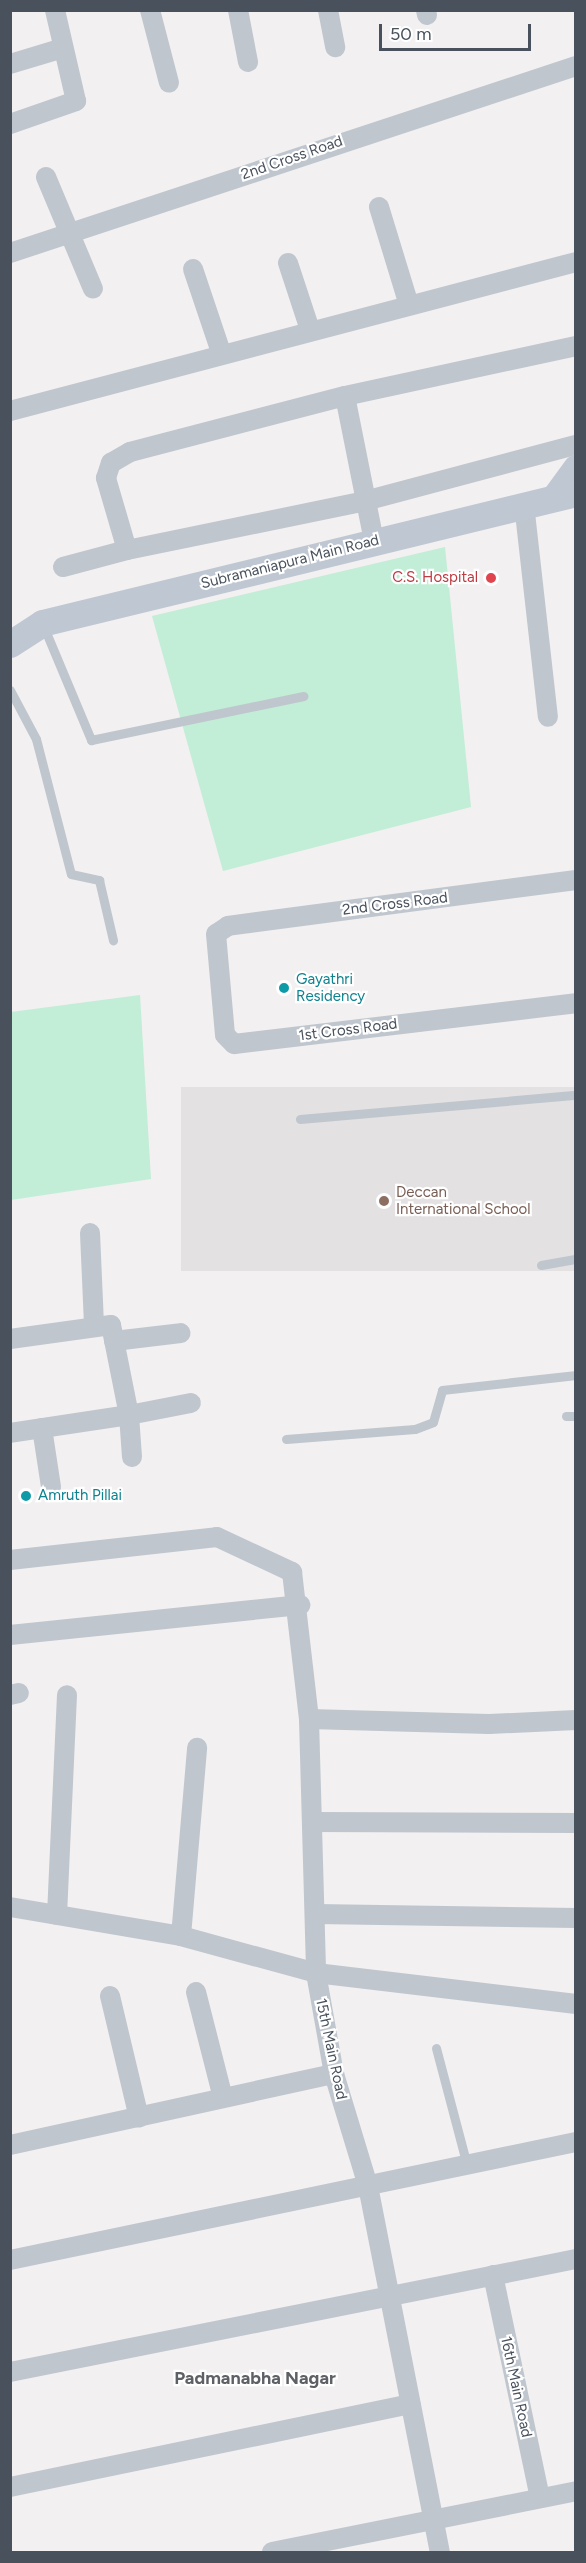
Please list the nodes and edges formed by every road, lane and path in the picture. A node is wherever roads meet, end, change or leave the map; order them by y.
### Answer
1 (55, 10) edge
2 (150, 10) edge
3 (238, 10) edge
4 (328, 10) edge
5 (335, 47) dead end
6 (63, 48) junction
7 (248, 62) dead end
8 (10, 64) edge
9 (576, 66) edge
10 (170, 83) dead end
11 (10, 124) edge
12 (46, 177) dead end
13 (379, 207) dead end
14 (70, 233) junction
15 (10, 253) edge
16 (576, 262) edge
17 (288, 263) dead end
18 (194, 269) dead end
19 (93, 290) dead end
20 (409, 305) junction
21 (309, 330) junction
22 (576, 346) edge
23 (221, 352) junction
24 (345, 396) junction
25 (10, 411) edge
26 (576, 445) edge
27 (576, 468) edge
28 (566, 493) edge
29 (366, 501) junction
30 (524, 504) junction
31 (374, 541) junction
32 (127, 550) junction
33 (63, 567) dead end
34 (42, 623) junction
35 (10, 644) edge
36 (10, 690) edge
37 (304, 696) dead end
38 (548, 717) dead end
39 (576, 880) edge
40 (216, 934) joint
41 (113, 940) dead end
42 (576, 1003) edge
43 (576, 1095) edge
44 (300, 1119) dead end
45 (90, 1233) dead end
46 (576, 1259) edge
47 (541, 1265) dead end
48 (94, 1324) junction
49 (181, 1334) dead end
50 (10, 1339) edge
51 (114, 1341) junction
52 (576, 1375) edge
53 (191, 1403) dead end
54 (129, 1415) junction
55 (42, 1428) junction
56 (10, 1433) edge
57 (286, 1439) dead end
58 (132, 1457) dead end
59 (51, 1486) dead end
60 (10, 1560) edge
61 (300, 1605) junction
62 (10, 1635) edge
63 (67, 1695) dead end
64 (309, 1719) junction
65 (576, 1720) edge
66 (197, 1748) dead end
67 (314, 1822) junction
68 (576, 1823) edge
69 (10, 1907) edge
70 (315, 1914) junction
71 (57, 1915) junction
72 (576, 1918) edge
73 (181, 1936) junction
74 (316, 1973) junction
75 (196, 1992) dead end
76 (110, 1996) dead end
77 (576, 2004) edge
78 (436, 2048) dead end
79 (334, 2074) junction
80 (223, 2098) junction
81 (139, 2118) junction
82 (12, 2140) edge
83 (576, 2142) edge
84 (467, 2165) junction
85 (368, 2186) junction
86 (576, 2259) edge
87 (10, 2260) edge
88 (493, 2275) junction
89 (389, 2296) junction
90 (10, 2372) edge
91 (411, 2404) junction
92 (10, 2487) edge
93 (576, 2491) edge
94 (540, 2498) junction
95 (434, 2519) junction
96 (272, 2553) edge
97 (441, 2553) edge

1 - 6 street
2 - 10 street
3 - 7 street
4 - 5 street
6 - 8 street
6 - 11 street
9 - 14 street, 2nd Cross Road
12 - 14 street
13 - 20 street
14 - 15 street, 2nd Cross Road
14 - 19 street
16 - 20 street
17 - 21 street
18 - 23 street
20 - 21 street
21 - 23 street
22 - 24 street
23 - 25 street
24 - 29 street
24 - 32 street
26 - 29 street
27 - 28 main road
28 - 30 main road, Subramaniapura Main Road
29 - 31 street
29 - 32 street
30 - 31 main road, Subramaniapura Main Road
30 - 38 street
31 - 34 main road, Subramaniapura Main Road
32 - 33 street
34 - 35 main road, Subramaniapura Main Road
34 - 37 lane
36 - 41 lane
39 - 40 street, 2nd Cross Road
40 - 42 street, 1st Cross Road
43 - 44 lane
45 - 48 street
46 - 47 lane
48 - 50 street
48 - 51 street
49 - 51 street
51 - 54 street
52 - 57 lane
53 - 54 street
54 - 55 street
54 - 58 street
55 - 56 street
55 - 59 street
60 - 61 street, 15th Main Road
61 - 62 street
61 - 64 street, 15th Main Road
63 - 71 street
64 - 65 street
64 - 67 street, 15th Main Road
66 - 73 street
67 - 68 street
67 - 70 street, 15th Main Road
69 - 71 street
70 - 72 street
70 - 74 street, 15th Main Road
71 - 73 street
73 - 74 street
74 - 77 street
74 - 79 street, 15th Main Road
75 - 80 street
76 - 81 street
78 - 84 lane
79 - 80 street
79 - 85 street, 15th Main Road
80 - 81 street
81 - 82 street
83 - 84 street
84 - 85 street
85 - 87 street
85 - 89 street, 15th Main Road
86 - 88 street
88 - 89 street
88 - 94 street, 16th Main Road
89 - 90 street
89 - 91 street, 15th Main Road
91 - 92 street
91 - 95 street, 15th Main Road
93 - 94 street
94 - 95 street
95 - 96 street
95 - 97 street, 15th Main Road

